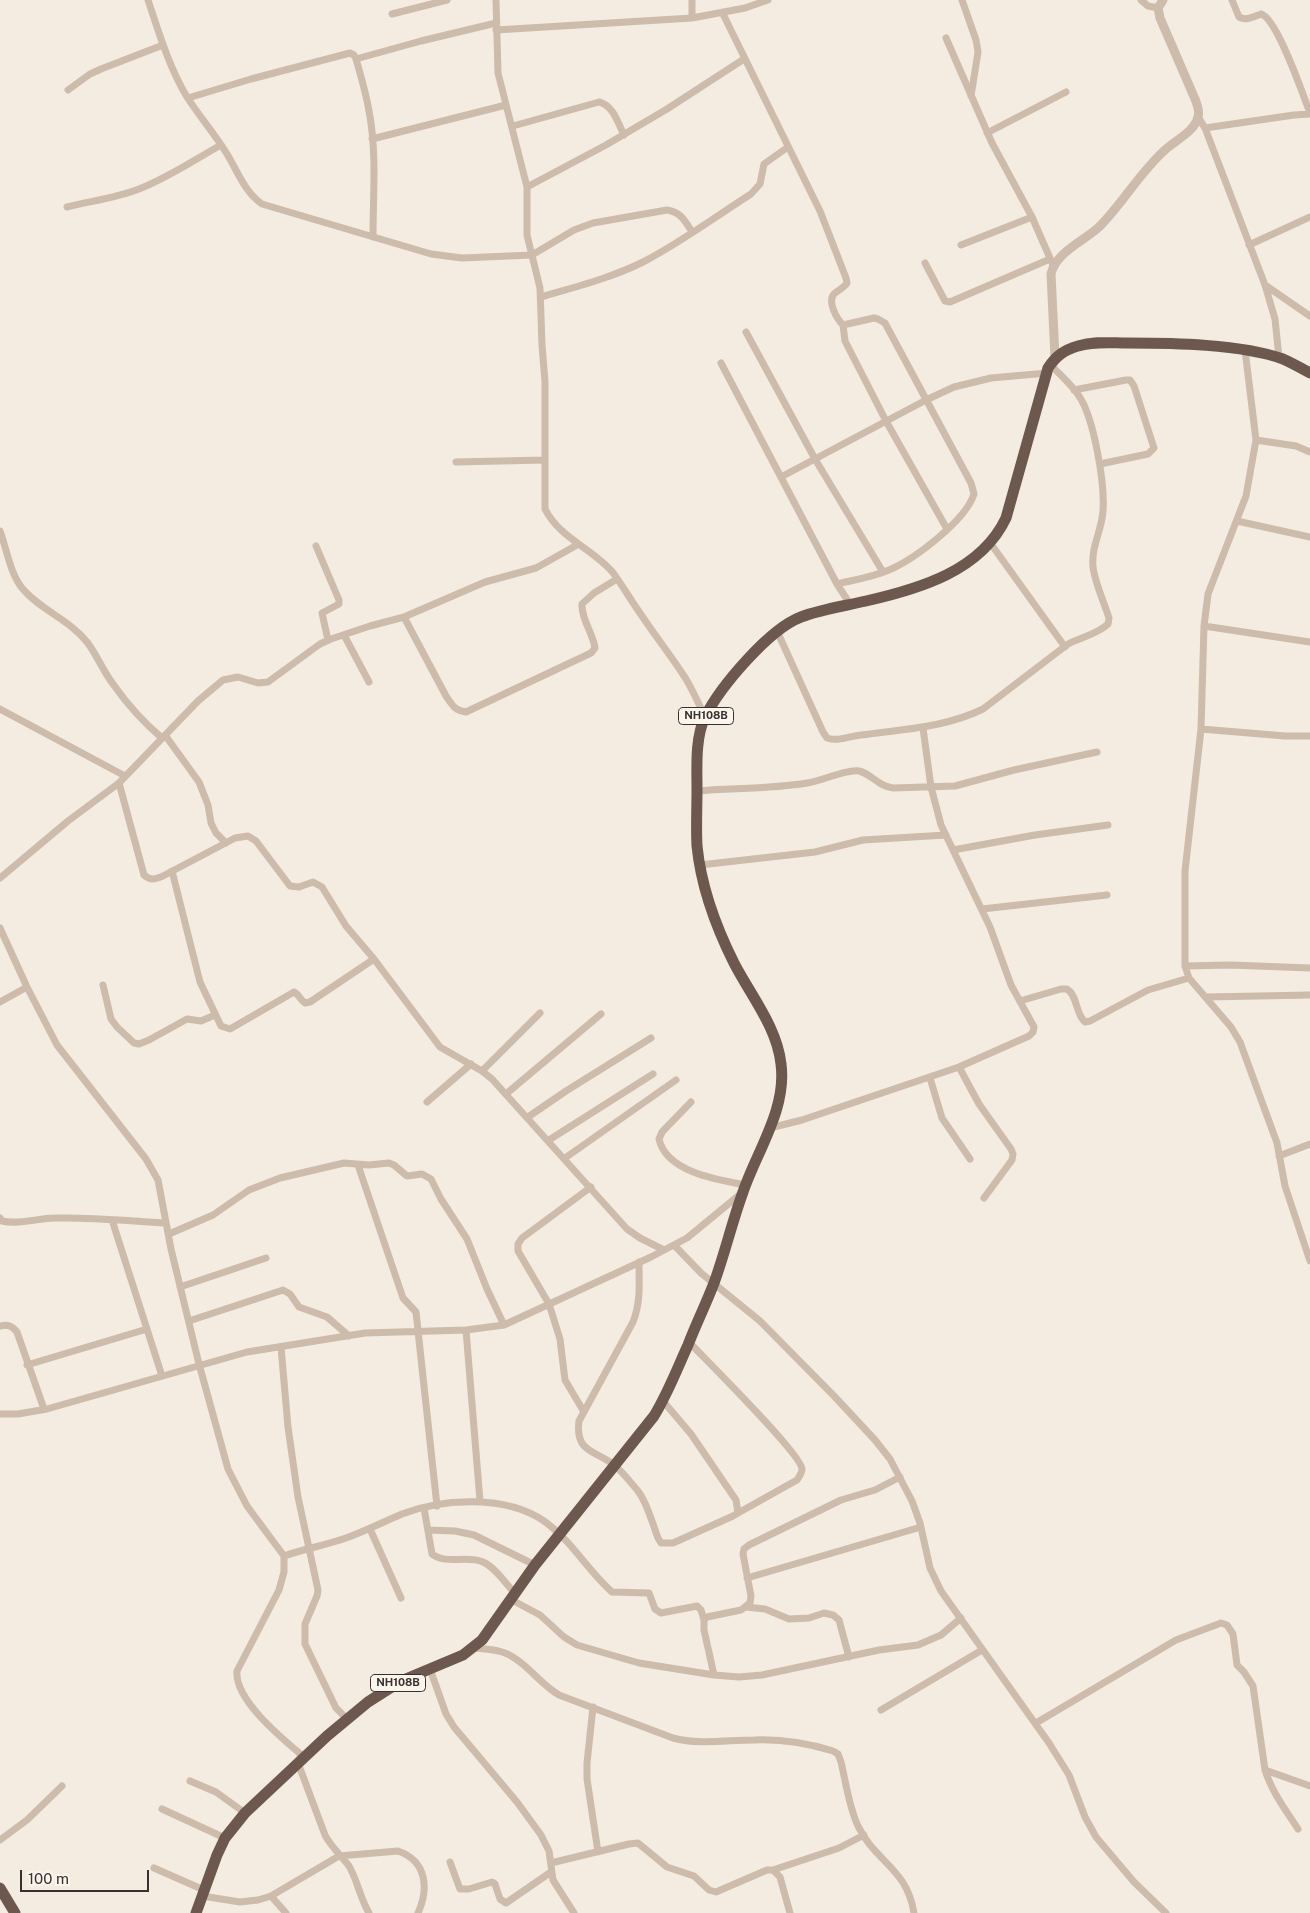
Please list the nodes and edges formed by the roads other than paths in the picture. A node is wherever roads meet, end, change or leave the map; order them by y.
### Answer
1 (148, 0) edge
2 (448, 0) edge
3 (496, 0) edge
4 (692, 0) edge
5 (768, 0) edge
6 (962, 0) edge
7 (1141, 0) edge
8 (1232, 0) edge
9 (1160, 4) edge
10 (392, 14) dead end
11 (723, 14) junction
12 (692, 18) junction
13 (496, 27) junction
14 (946, 38) dead end
15 (163, 45) junction
16 (356, 59) junction
17 (744, 59) junction
18 (68, 90) dead end
19 (1066, 92) dead end
20 (971, 96) junction
21 (188, 98) junction
22 (506, 105) junction
23 (1310, 113) edge
24 (1198, 117) junction
25 (513, 126) junction
26 (1205, 128) junction
27 (987, 133) junction
28 (624, 135) junction
29 (372, 139) junction
30 (221, 145) junction
31 (788, 147) junction
32 (527, 187) junction
33 (67, 207) dead end
34 (1032, 217) junction
35 (1310, 217) edge
36 (692, 232) junction
37 (372, 237) junction
38 (961, 244) dead end
39 (1249, 245) junction
40 (532, 255) junction
41 (1052, 262) junction
42 (925, 263) dead end
43 (1266, 285) junction
44 (541, 297) junction
45 (1310, 316) edge
46 (843, 325) junction
47 (746, 332) dead end
48 (1245, 350) junction
49 (1279, 358) junction
50 (721, 363) dead end
51 (1051, 365) junction
52 (1310, 373) edge
53 (1074, 390) junction
54 (926, 400) junction
55 (886, 421) junction
56 (1256, 440) junction
57 (1310, 452) edge
58 (815, 459) junction
59 (545, 460) junction
60 (456, 462) dead end
61 (1100, 464) junction
62 (781, 477) junction
63 (1237, 521) junction
64 (947, 530) junction
65 (0, 532) edge
66 (1310, 536) edge
67 (577, 544) junction
68 (991, 544) junction
69 (316, 546) dead end
70 (883, 572) junction
71 (617, 579) junction
72 (837, 584) junction
73 (850, 604) junction
74 (404, 617) junction
75 (1204, 626) junction
76 (778, 631) junction
77 (344, 635) junction
78 (328, 640) junction
79 (1310, 642) edge
80 (1065, 647) junction
81 (369, 682) dead end
82 (0, 709) edge
83 (705, 717) junction
84 (923, 728) junction
85 (1201, 729) junction
86 (164, 736) junction
87 (1310, 736) edge
88 (1097, 752) dead end
89 (125, 776) junction
90 (119, 783) junction
91 (931, 787) junction
92 (697, 791) junction
93 (1108, 825) dead end
94 (946, 835) junction
95 (226, 843) junction
96 (953, 850) junction
97 (700, 866) junction
98 (172, 871) junction
99 (0, 878) edge
100 (1107, 895) dead end
101 (982, 909) junction
102 (0, 928) edge
103 (374, 958) junction
104 (1185, 966) junction
105 (1310, 968) edge
106 (1189, 978) junction
107 (103, 985) dead end
108 (27, 987) junction
109 (1310, 995) edge
110 (1206, 997) junction
111 (1020, 1001) junction
112 (0, 1002) edge
113 (540, 1013) dead end
114 (601, 1014) dead end
115 (215, 1015) junction
116 (651, 1038) dead end
117 (471, 1064) junction
118 (959, 1067) junction
119 (482, 1071) junction
120 (653, 1074) dead end
121 (930, 1078) junction
122 (676, 1080) dead end
123 (506, 1094) junction
124 (427, 1102) dead end
125 (691, 1102) dead end
126 (528, 1117) junction
127 (770, 1128) junction
128 (549, 1140) junction
129 (1310, 1144) edge
130 (1279, 1156) junction
131 (565, 1158) junction
132 (970, 1159) dead end
133 (358, 1165) junction
134 (591, 1187) junction
135 (744, 1188) junction
136 (984, 1198) dead end
137 (0, 1218) edge
138 (112, 1220) junction
139 (166, 1223) junction
140 (169, 1234) junction
141 (674, 1245) junction
142 (664, 1250) junction
143 (266, 1258) dead end
144 (639, 1262) junction
145 (1310, 1262) edge
146 (714, 1282) junction
147 (180, 1287) junction
148 (549, 1304) junction
149 (189, 1320) junction
150 (504, 1324) junction
151 (0, 1326) edge
152 (147, 1328) junction
153 (466, 1330) junction
154 (419, 1331) junction
155 (349, 1336) junction
156 (689, 1342) junction
157 (281, 1347) junction
158 (199, 1364) junction
159 (27, 1365) junction
160 (162, 1376) junction
161 (663, 1401) junction
162 (44, 1409) junction
163 (584, 1412) junction
164 (0, 1414) edge
165 (615, 1465) junction
166 (900, 1477) junction
167 (480, 1501) junction
168 (437, 1506) junction
169 (424, 1508) junction
170 (738, 1513) junction
171 (921, 1527) junction
172 (370, 1528) junction
173 (428, 1530) junction
174 (561, 1534) junction
175 (308, 1548) junction
176 (284, 1556) junction
177 (534, 1565) junction
178 (748, 1578) junction
179 (512, 1596) junction
180 (401, 1598) dead end
181 (746, 1607) junction
182 (961, 1618) junction
183 (704, 1620) junction
184 (473, 1648) junction
185 (982, 1650) junction
186 (849, 1657) junction
187 (430, 1669) junction
188 (714, 1675) junction
189 (592, 1707) junction
190 (881, 1710) dead end
191 (347, 1719) junction
192 (1036, 1723) junction
193 (301, 1760) junction
194 (1265, 1770) junction
195 (190, 1781) dead end
196 (62, 1786) dead end
197 (1310, 1786) edge
198 (162, 1809) dead end
199 (245, 1813) junction
200 (1298, 1829) dead end
201 (864, 1835) junction
202 (226, 1838) junction
203 (0, 1840) edge
204 (598, 1852) junction
205 (339, 1856) junction
206 (450, 1862) dead end
207 (551, 1863) junction
208 (154, 1868) dead end
209 (773, 1870) junction
210 (551, 1872) junction
211 (0, 1888) edge
212 (203, 1893) junction
213 (272, 1896) junction
214 (15, 1913) edge
215 (196, 1913) edge
216 (286, 1913) edge
217 (369, 1913) edge
218 (418, 1913) edge
219 (574, 1913) edge
220 (790, 1913) edge
221 (914, 1913) edge
222 (1166, 1913) edge

1 - 15 street
2 - 10 street
3 - 13 street
4 - 12 street
5 - 11 street
6 - 20 street
7 - 9 street
8 - 23 street
9 - 24 street
11 - 12 street
11 - 17 street
12 - 13 street
13 - 16 street
13 - 22 street
14 - 20 street
15 - 18 street
15 - 21 street
16 - 21 street
16 - 29 street
17 - 28 street
17 - 31 street
19 - 27 street
20 - 27 street
21 - 30 street
22 - 25 street
22 - 29 street
23 - 26 street
24 - 26 street
24 - 41 street
25 - 28 street
25 - 32 street
26 - 39 street
27 - 34 street
28 - 32 street
29 - 37 street
30 - 33 street
30 - 37 street
31 - 36 street
31 - 46 street
32 - 40 street
34 - 38 street
34 - 41 street
35 - 39 street
36 - 40 street
36 - 44 street
37 - 40 street
39 - 43 street
40 - 44 street
41 - 42 street
41 - 51 street
43 - 45 street
43 - 49 street
44 - 59 street
46 - 54 street
46 - 55 street
47 - 58 street
48 - 49 highway
48 - 51 highway
48 - 56 street
49 - 52 highway
50 - 62 street
51 - 53 street
51 - 54 street
51 - 68 highway, NH108B
53 - 61 street
53 - 61 street
54 - 55 street
54 - 64 street
55 - 58 street
55 - 64 street
56 - 57 street
56 - 63 street
58 - 62 street
58 - 70 street
59 - 60 street
59 - 67 street
61 - 80 street
62 - 72 street
63 - 66 street
63 - 75 street
64 - 70 street
65 - 86 street
67 - 71 street
67 - 74 street
68 - 73 highway, NH108B
68 - 80 street
69 - 78 street
70 - 72 street
71 - 74 street
71 - 83 street
72 - 73 street
73 - 76 highway, NH108B
74 - 77 street
75 - 79 street
75 - 85 street
76 - 83 highway, NH108B
76 - 84 street
77 - 78 street
77 - 81 street
78 - 86 street
80 - 84 street
82 - 89 street
83 - 92 highway, NH108B
84 - 91 street
85 - 87 street
85 - 104 street
86 - 89 street
86 - 95 street
88 - 91 street
89 - 90 street
90 - 98 street
90 - 99 street
91 - 92 street
91 - 94 street
92 - 97 highway, NH108B
93 - 96 street
94 - 96 street
94 - 97 street
95 - 98 street
95 - 103 street
96 - 101 street
97 - 127 highway, NH108B
98 - 115 street
100 - 101 street
101 - 111 street
102 - 108 street
103 - 115 street
103 - 117 street
104 - 105 street
104 - 106 street
106 - 110 street
106 - 111 street
107 - 115 street
108 - 112 street
108 - 139 street
109 - 110 street
110 - 130 street
111 - 118 street
113 - 119 street
114 - 123 street
116 - 126 street
117 - 119 street
117 - 124 street
118 - 121 street
118 - 136 street
119 - 123 street
120 - 128 street
121 - 127 street
121 - 132 street
122 - 131 street
123 - 126 street
125 - 135 street
126 - 128 street
127 - 135 highway, NH108B
128 - 131 street
129 - 130 street
130 - 145 street
131 - 134 street
133 - 140 street
133 - 150 street
133 - 154 street
134 - 142 street
134 - 148 street
135 - 141 street
135 - 146 highway, NH108B
137 - 138 street
138 - 139 street
138 - 152 street
139 - 140 street
140 - 147 street
141 - 142 street
141 - 146 street
142 - 144 street
143 - 147 street
144 - 148 street
144 - 163 street
146 - 156 highway, NH108B
146 - 166 street
147 - 149 street
148 - 150 street
148 - 163 street
149 - 155 street
149 - 158 street
150 - 153 street
151 - 159 street
152 - 159 street
152 - 160 street
153 - 154 street
153 - 167 street
154 - 155 street
154 - 168 street
155 - 157 street
156 - 161 highway, NH108B
156 - 170 street
157 - 158 street
157 - 175 street
158 - 160 street
158 - 176 street
159 - 162 street
160 - 162 street
161 - 165 highway, NH108B
161 - 170 street
162 - 164 street
163 - 165 street
165 - 170 street
165 - 174 highway, NH108B
166 - 171 street
166 - 178 street
167 - 168 street
167 - 174 street
168 - 169 street
169 - 172 street
169 - 173 street
171 - 178 street
171 - 182 street
172 - 175 street
172 - 180 street
173 - 177 street
173 - 179 street
174 - 177 highway, NH108B
174 - 183 street
175 - 176 street
175 - 191 street
176 - 193 street
177 - 179 highway, NH108B
178 - 181 street
179 - 184 highway, NH108B
179 - 188 street
181 - 183 street
181 - 186 street
182 - 185 street
182 - 186 street
183 - 188 street
184 - 187 highway, NH108B
184 - 189 street
185 - 190 street
185 - 192 street
186 - 188 street
187 - 191 highway, NH108B
187 - 207 street
189 - 201 street
189 - 204 street
191 - 193 highway, NH108B
192 - 194 street
192 - 222 street
193 - 199 highway, NH108B
193 - 205 street
194 - 197 street
194 - 200 street
195 - 199 street
196 - 203 street
198 - 202 street
199 - 202 highway, NH108B
201 - 209 street
201 - 221 street
202 - 212 highway, NH108B
204 - 207 street
204 - 209 street
205 - 213 street
205 - 217 street
205 - 218 street
206 - 210 street
207 - 210 street
208 - 212 street
209 - 220 street
210 - 219 street
211 - 214 highway
212 - 213 street
212 - 215 highway, NH108B
213 - 216 street

